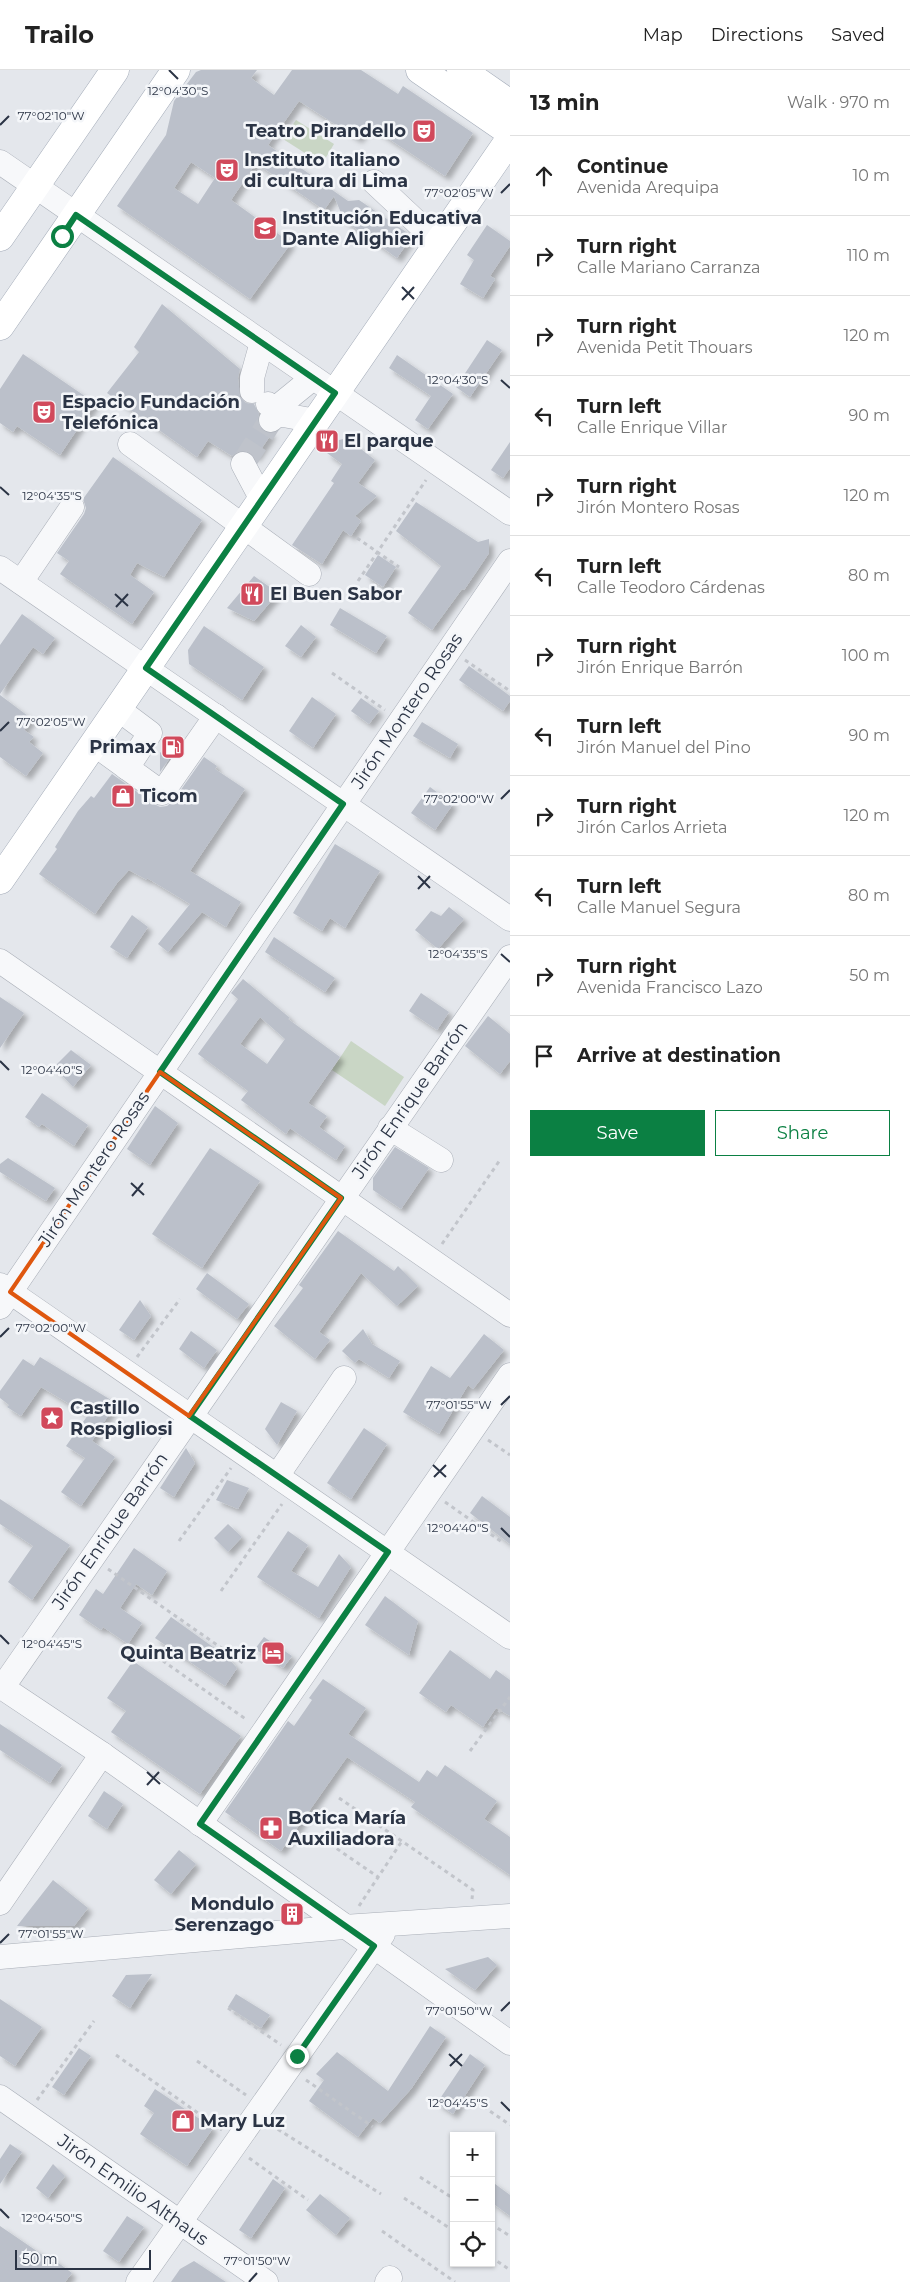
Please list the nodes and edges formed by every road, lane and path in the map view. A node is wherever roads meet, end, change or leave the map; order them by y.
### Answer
1 (115, 70) edge
2 (176, 70) edge
3 (420, 70) edge
4 (461, 70) edge
5 (510, 104) edge
6 (510, 132) edge
7 (510, 139) edge
8 (0, 162) edge
9 (374, 182) dead end
10 (35, 186) junction
11 (76, 215) junction
12 (0, 237) edge
13 (440, 241) junction
14 (0, 326) edge
15 (262, 342) junction
16 (324, 386) junction
17 (269, 408) junction
18 (316, 421) junction
19 (130, 444) dead end
20 (437, 463) junction
21 (242, 464) dead end
22 (262, 500) junction
23 (72, 507) dead end
24 (510, 514) edge
25 (244, 526) junction
26 (357, 538) dead end
27 (378, 552) junction
28 (510, 561) edge
29 (399, 567) dead end
30 (0, 568) edge
31 (309, 574) dead end
32 (358, 581) dead end
33 (21, 582) junction
34 (450, 649) junction
35 (146, 668) junction
36 (332, 673) dead end
37 (510, 691) edge
38 (118, 709) junction
39 (216, 716) junction
40 (401, 721) junction
41 (94, 744) junction
42 (127, 768) junction
43 (343, 804) junction
44 (0, 880) edge
45 (510, 919) edge
46 (510, 957) edge
47 (0, 961) edge
48 (160, 1072) junction
49 (390, 1128) junction
50 (441, 1160) dead end
51 (500, 1160) dead end
52 (341, 1198) junction
53 (430, 1260) junction
54 (3, 1295) edge
55 (180, 1298) dead end
56 (510, 1316) edge
57 (126, 1372) junction
58 (510, 1375) edge
59 (344, 1378) dead end
60 (190, 1416) junction
61 (242, 1452) junction
62 (285, 1482) junction
63 (429, 1492) junction
64 (180, 1541) dead end
65 (502, 1542) dead end
66 (388, 1552) junction
67 (92, 1558) junction
68 (221, 1591) dead end
69 (510, 1637) edge
70 (156, 1656) dead end
71 (243, 1663) dead end
72 (1, 1687) edge
73 (510, 1697) edge
74 (264, 1732) junction
75 (470, 1751) dead end
76 (102, 1754) junction
77 (339, 1798) dead end
78 (200, 1824) junction
79 (318, 1835) dead end
80 (402, 1841) junction
81 (378, 1877) junction
82 (0, 1903) edge
83 (510, 1916) edge
84 (472, 1919) junction
85 (398, 1924) junction
86 (344, 1927) junction
87 (374, 1946) junction
88 (0, 1957) edge
89 (228, 2008) dead end
90 (94, 2021) dead end
91 (510, 2043) edge
92 (116, 2056) dead end
93 (197, 2061) dead end
94 (292, 2062) junction
95 (0, 2097) edge
96 (477, 2102) dead end
97 (259, 2110) junction
98 (26, 2116) junction
99 (510, 2126) edge
100 (373, 2127) dead end
101 (235, 2144) junction
102 (420, 2176) dead end
103 (381, 2194) dead end
104 (450, 2196) edge
105 (404, 2198) dead end
106 (308, 2200) dead end
107 (180, 2222) junction
108 (495, 2227) edge
109 (450, 2228) edge
110 (382, 2231) dead end
111 (510, 2236) edge
112 (495, 2260) edge
113 (510, 2270) edge
114 (138, 2282) edge
115 (266, 2282) edge
116 (455, 2282) edge

1 - 10 main road
2 - 11 main road
3 - 6 main road
4 - 5 main road
7 - 13 main road
8 - 10 street
9 - 13 street
10 - 11 street
10 - 12 main road
11 - 14 main road
11 - 15 street
13 - 16 main road
15 - 16 street
15 - 17 street
16 - 17 street
16 - 18 main road
16 - 20 street
17 - 18 street
18 - 22 main road
19 - 25 street
20 - 24 street
20 - 27 path
21 - 22 street
22 - 25 main road
23 - 33 street
25 - 31 street
25 - 35 main road
26 - 27 path
27 - 29 path
27 - 32 path
28 - 34 street, Jirón Montero Rosas
30 - 33 street
33 - 35 street
34 - 37 path
34 - 40 street, Jirón Montero Rosas
35 - 38 main road
35 - 39 street
36 - 40 path
38 - 41 main road
38 - 42 street
39 - 42 street
39 - 43 street
40 - 43 street, Jirón Montero Rosas
41 - 42 street
41 - 44 main road
43 - 45 street
43 - 48 street, Jirón Montero Rosas
46 - 49 street, Jirón Enrique Barrón
47 - 48 street
48 - 52 street
48 - 54 street, Jirón Montero Rosas
49 - 50 street
49 - 52 street, Jirón Enrique Barrón
51 - 53 path
52 - 53 street
52 - 60 street, Jirón Enrique Barrón
53 - 56 street
54 - 57 street
55 - 57 path
57 - 60 street
58 - 63 street
59 - 62 street
60 - 61 street
60 - 67 street, Jirón Enrique Barrón
61 - 62 street
61 - 64 path
62 - 66 street
62 - 68 path
63 - 65 path
63 - 66 street
66 - 69 street
66 - 74 street
67 - 71 path
67 - 72 street, Jirón Enrique Barrón
70 - 74 path
72 - 76 street
73 - 75 path
74 - 78 street
76 - 78 street
76 - 82 street
77 - 80 path
78 - 86 street
79 - 81 path
80 - 81 path
80 - 84 path
81 - 86 path
83 - 84 street
84 - 85 street
85 - 86 street
85 - 87 street
86 - 87 street
86 - 88 street
87 - 91 street
87 - 94 street
89 - 94 path
90 - 98 path
92 - 101 path
93 - 97 path
94 - 97 street
94 - 100 path
95 - 98 street, Jirón Emilio Althaus
96 - 99 path
97 - 101 street
97 - 103 path
98 - 107 street, Jirón Emilio Althaus
101 - 106 path
101 - 107 street
102 - 104 path
105 - 109 path
107 - 114 street
107 - 115 street, Jirón Emilio Althaus
108 - 111 path
110 - 116 path
112 - 113 path

